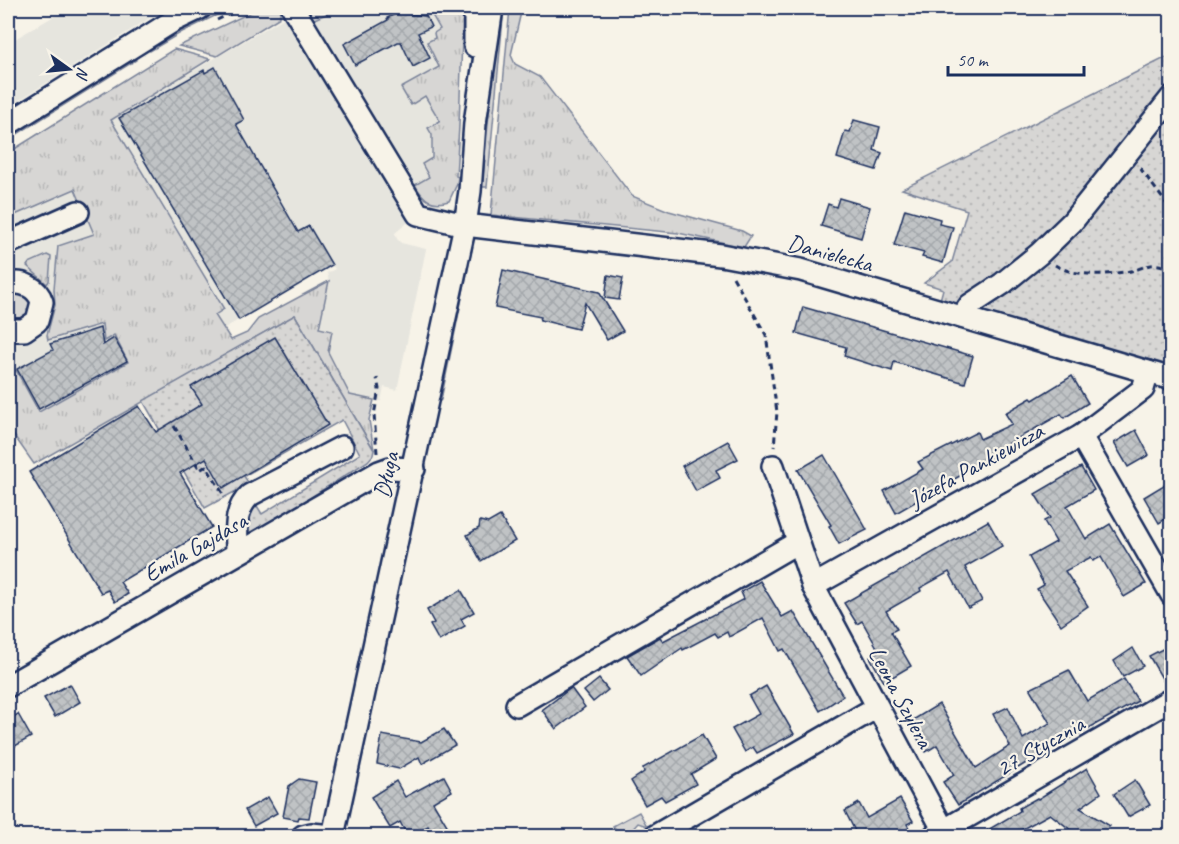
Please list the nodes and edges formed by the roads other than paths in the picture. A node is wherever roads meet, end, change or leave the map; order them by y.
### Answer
1 (200, 8) edge
2 (293, 8) edge
3 (476, 8) edge
4 (492, 8) edge
5 (1172, 97) edge
6 (475, 123) junction
7 (8, 124) edge
8 (78, 212) dead end
9 (465, 225) junction
10 (8, 243) edge
11 (8, 283) edge
12 (962, 317) junction
13 (8, 330) edge
14 (1148, 372) junction
15 (1172, 379) edge
16 (1081, 436) junction
17 (342, 447) dead end
18 (773, 466) road end
19 (414, 469) junction
20 (798, 542) junction
21 (237, 552) junction
22 (813, 586) junction
23 (1172, 595) edge
24 (8, 686) edge
25 (1172, 699) edge
26 (517, 705) dead end
27 (878, 707) junction
28 (939, 834) edge
29 (333, 836) edge
30 (303, 837) edge
31 (655, 837) edge

1 - 7 street
2 - 9 street, Danielecka
3 - 6 street, Długa
4 - 6 street, Długa
5 - 12 street
6 - 9 street, Długa
8 - 10 street
9 - 12 street, Danielecka
9 - 19 street, Długa
11 - 13 street
12 - 14 street, Danielecka
14 - 15 street, Danielecka
14 - 16 street, Józefa Pankiewicza
16 - 22 street, Józefa Pankiewicza
16 - 23 street
17 - 21 street
18 - 20 street, Leona Szylera
19 - 21 street, Emila Gajdasa
19 - 29 street, Długa
20 - 22 street, Leona Szylera
20 - 26 street
21 - 24 street, Emila Gajdasa
22 - 27 street, Leona Szylera
25 - 28 street, 27 Stycznia
27 - 28 street, Leona Szylera
27 - 31 street
29 - 30 street

